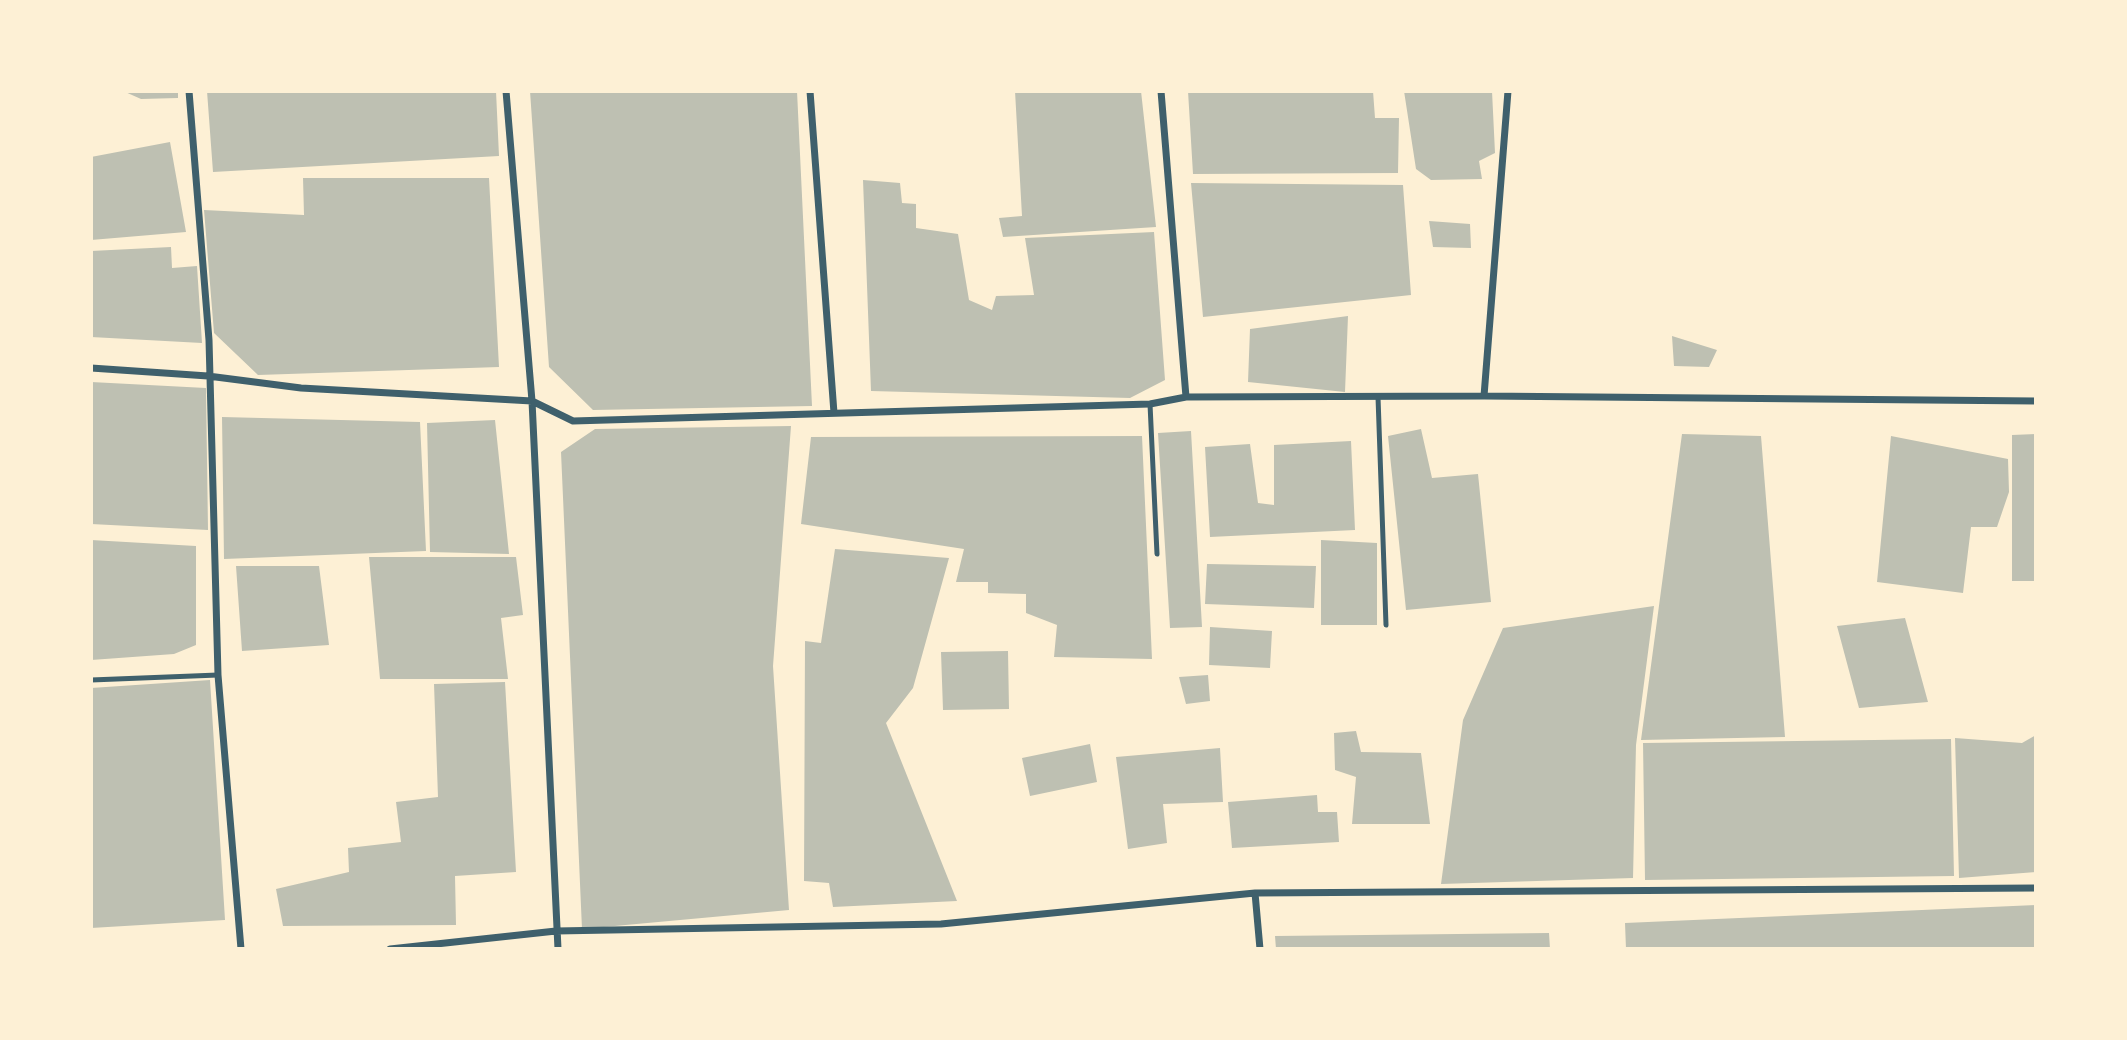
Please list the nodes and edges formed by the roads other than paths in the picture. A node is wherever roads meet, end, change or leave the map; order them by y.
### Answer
1 (189, 91) edge
2 (506, 91) edge
3 (810, 91) edge
4 (1161, 91) edge
5 (1508, 91) edge
6 (91, 368) edge
7 (208, 376) junction
8 (1484, 396) junction
9 (1186, 397) junction
10 (1378, 397) junction
11 (532, 401) junction
12 (2036, 401) edge
13 (1150, 404) junction
14 (834, 413) junction
15 (1157, 554) dead end
16 (1386, 625) dead end
17 (218, 675) junction
18 (91, 680) edge
19 (2036, 888) edge
20 (1255, 894) junction
21 (556, 931) junction
22 (242, 949) edge
23 (390, 949) edge
24 (558, 949) edge
25 (1260, 949) edge

1 - 7 street
2 - 11 street
3 - 14 street
4 - 9 street
5 - 8 street
6 - 7 street
7 - 11 street
7 - 17 street
8 - 10 street
8 - 12 street
9 - 10 street
9 - 13 street
10 - 16 lane
11 - 14 street
11 - 21 street
13 - 14 street
13 - 15 lane
17 - 18 lane
17 - 22 street
19 - 20 street
20 - 21 street
20 - 25 street
21 - 23 street
21 - 24 street

